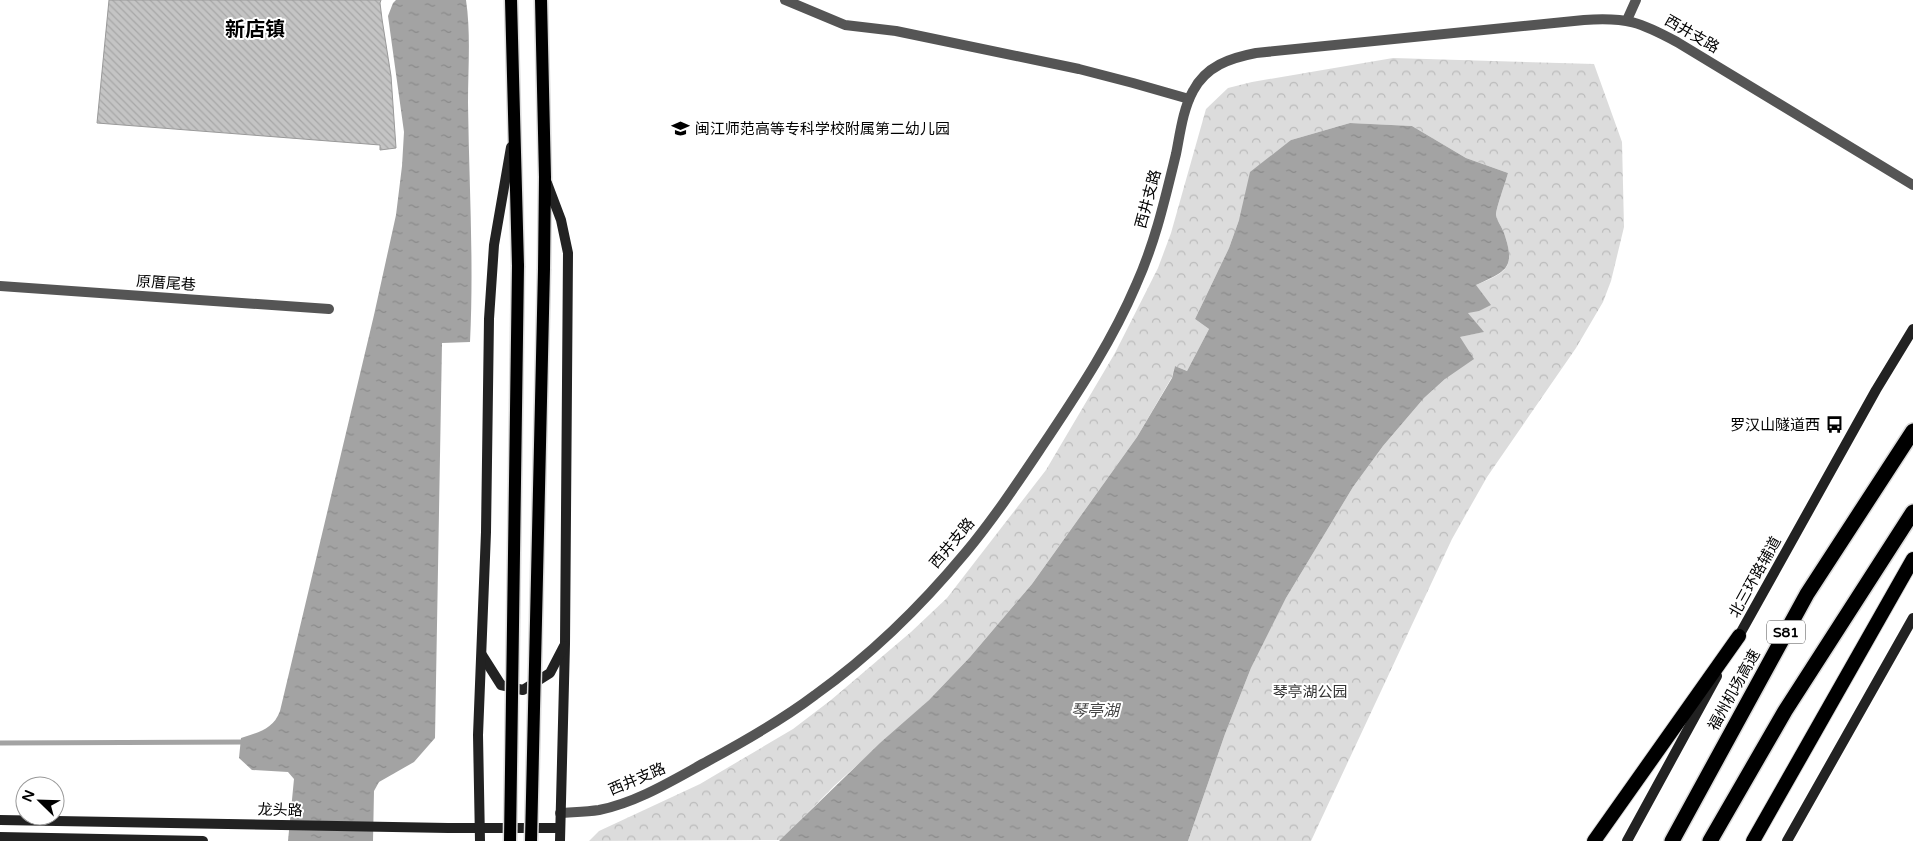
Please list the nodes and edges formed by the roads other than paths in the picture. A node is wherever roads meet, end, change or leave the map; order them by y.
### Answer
1 (511, 0) edge
2 (540, 0) edge
3 (785, 0) edge
4 (1636, 0) edge
5 (1626, 20) junction
6 (1189, 99) junction
7 (515, 126) junction
8 (544, 177) junction
9 (1913, 185) edge
10 (0, 286) edge
11 (329, 309) dead end
12 (1913, 329) edge
13 (1913, 431) edge
14 (1913, 512) edge
15 (1913, 560) edge
16 (1913, 618) edge
17 (1739, 636) junction
18 (565, 644) junction
19 (481, 654) junction
20 (560, 814) junction
21 (0, 820) edge
22 (560, 828) junction
23 (480, 829) junction
24 (0, 837) edge
25 (203, 841) edge
26 (480, 841) edge
27 (510, 841) edge
28 (531, 841) edge
29 (560, 841) edge
30 (1594, 841) edge
31 (1627, 841) edge
32 (1672, 841) edge
33 (1710, 841) edge
34 (1753, 841) edge
35 (1787, 841) edge

1 - 7 main road
2 - 8 main road
3 - 6 street
4 - 5 street
5 - 6 street, 西井支路
5 - 9 street, 西井支路
6 - 20 street, 西井支路
7 - 19 main road
7 - 27 main road, bridge
8 - 18 main road
8 - 28 main road, bridge
10 - 11 street, 原厝尾巷
12 - 17 main road, 北三环路辅道
13 - 32 highway, 福州机场高速 / S81
14 - 33 highway, S81
15 - 34 highway
16 - 35 main road
17 - 30 highway
17 - 31 main road, 北三环路辅道
18 - 19 main road
18 - 20 main road
19 - 23 main road
20 - 22 main road
21 - 23 main road, 龙头路
22 - 23 main road, 龙头路
22 - 29 main road
23 - 26 main road
24 - 25 main road

